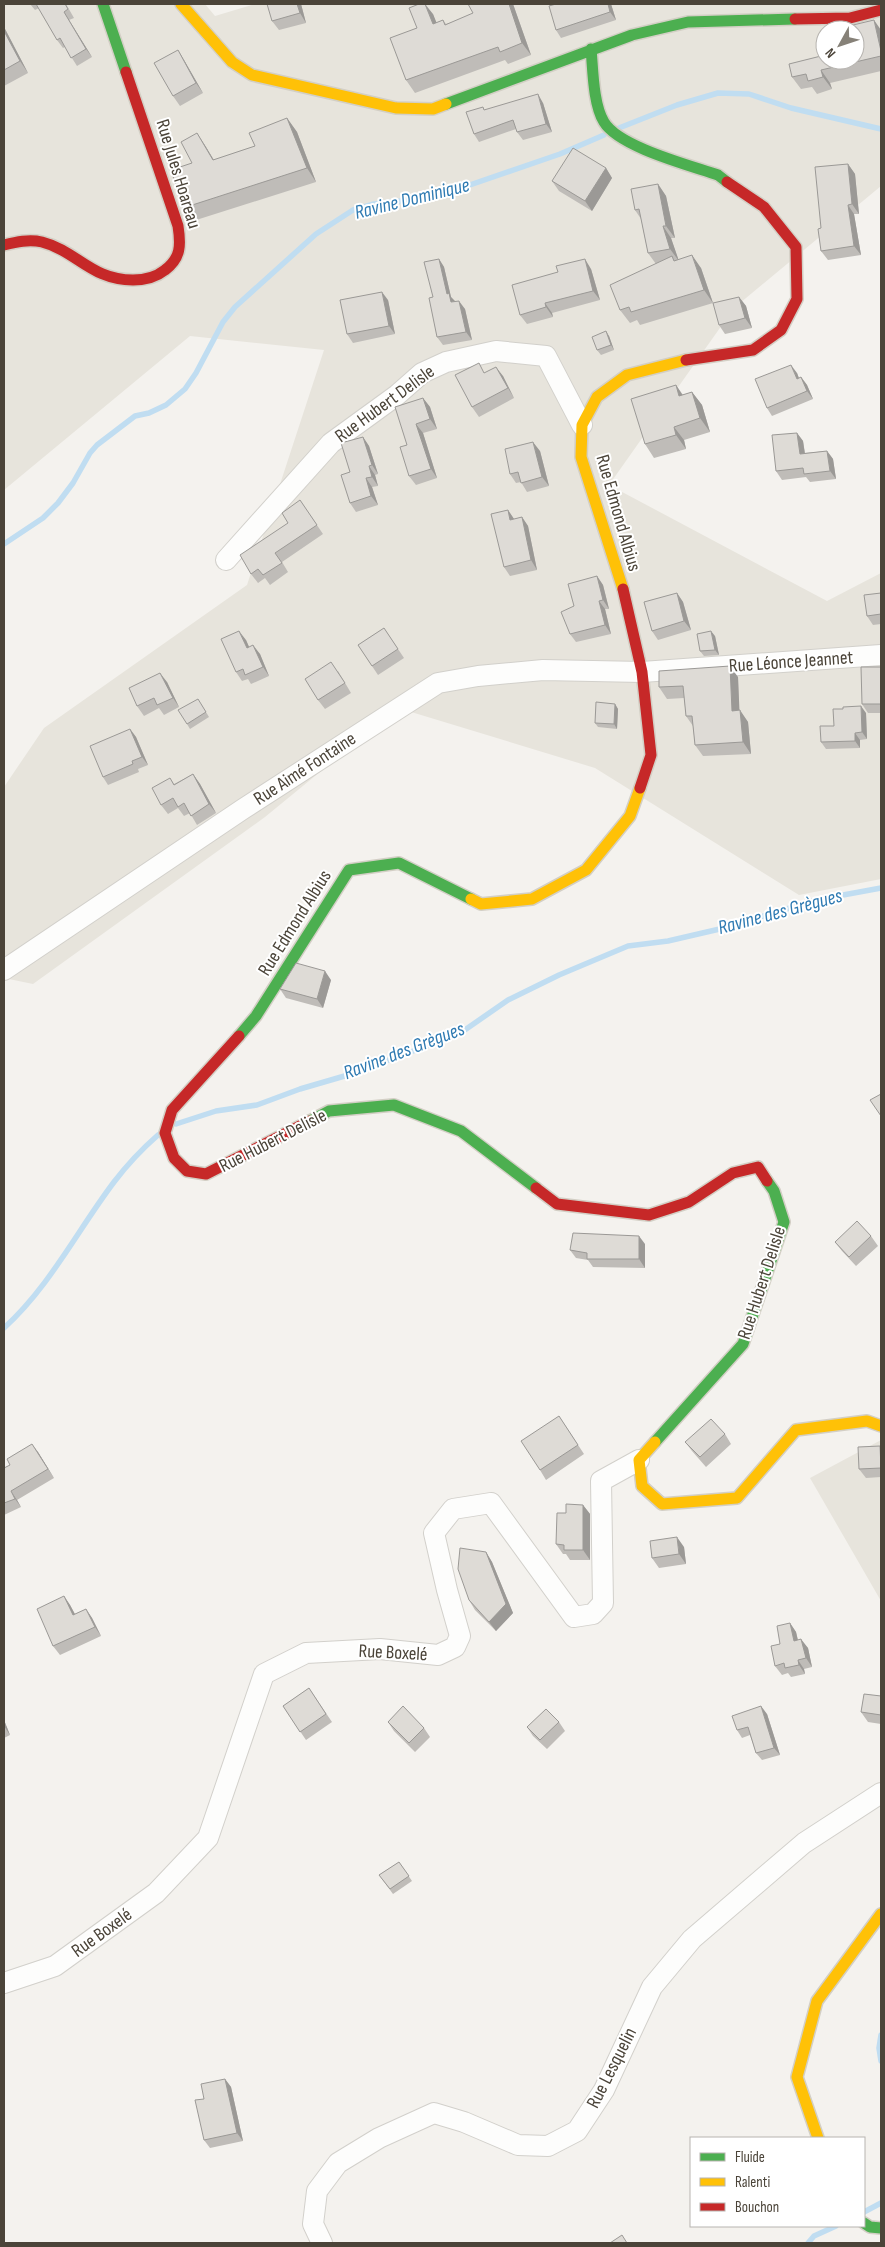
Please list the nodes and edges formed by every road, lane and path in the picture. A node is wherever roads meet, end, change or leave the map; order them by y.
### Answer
1 (103, 4) edge
2 (182, 4) edge
3 (881, 10) edge
4 (591, 49) junction
5 (4, 245) edge
6 (582, 425) junction
7 (226, 560) dead end
8 (881, 655) edge
9 (642, 672) junction
10 (4, 970) edge
11 (206, 1174) joint
12 (881, 1426) edge
13 (639, 1460) junction
14 (881, 1794) edge
15 (881, 1914) edge
16 (4, 1983) edge
17 (818, 2137) edge
18 (322, 2243) edge

1 - 5 main road, Rue Jules Hoareau
2 - 4 main road
3 - 4 main road
4 - 6 main road, Rue Edmond Albius
6 - 7 street, Rue Hubert Delisle
6 - 9 main road, Rue Edmond Albius
8 - 9 street, Rue Léonce Jeannet
9 - 10 street, Rue Aimé Fontaine
9 - 11 main road, Rue Edmond Albius
11 - 13 main road, Rue Hubert Delisle
12 - 13 main road
13 - 16 street, Rue Boxelé
14 - 18 street, Rue Lesquelin
15 - 17 main road

